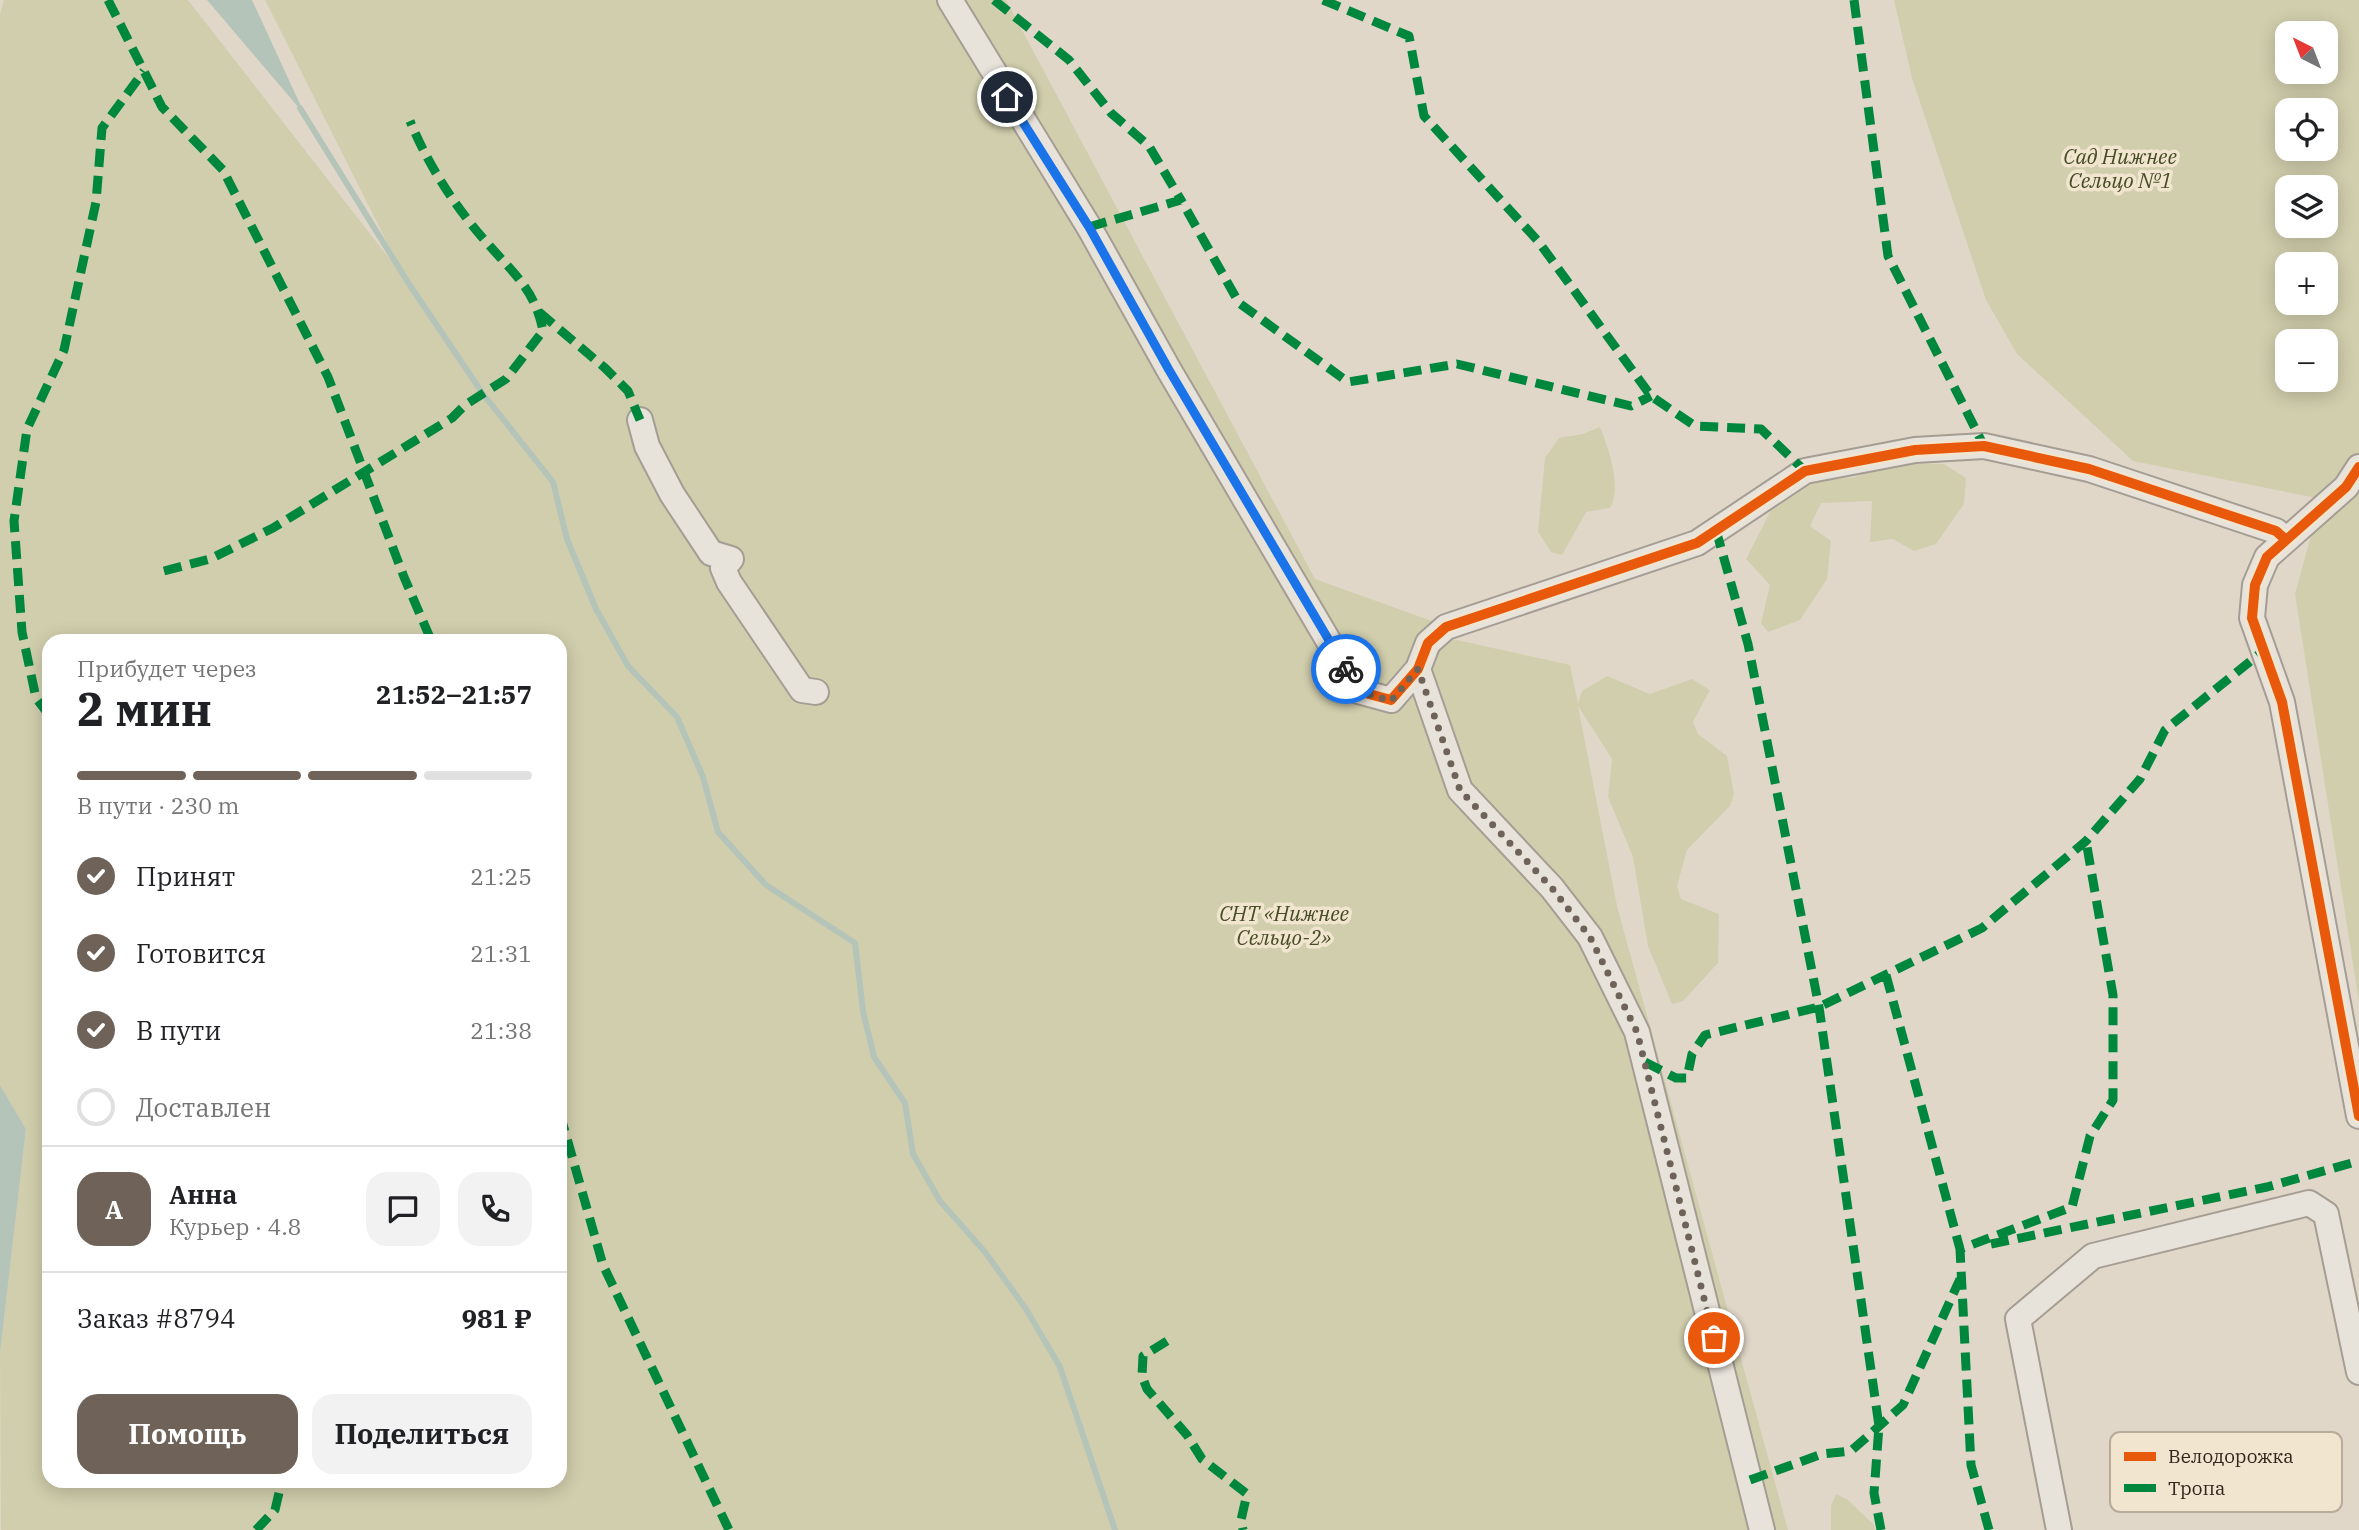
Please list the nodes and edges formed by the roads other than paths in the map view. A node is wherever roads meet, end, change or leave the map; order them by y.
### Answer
1 (950, 0) edge
2 (640, 420) dead end
3 (2359, 467) edge
4 (2285, 539) junction
5 (1418, 669) junction
6 (816, 692) dead end
7 (2359, 1116) edge
8 (2359, 1372) edge
9 (1762, 1530) edge
10 (2059, 1530) edge

1 - 5 street
2 - 6 street
3 - 4 street
4 - 5 street
4 - 7 street
5 - 9 street
8 - 10 street

